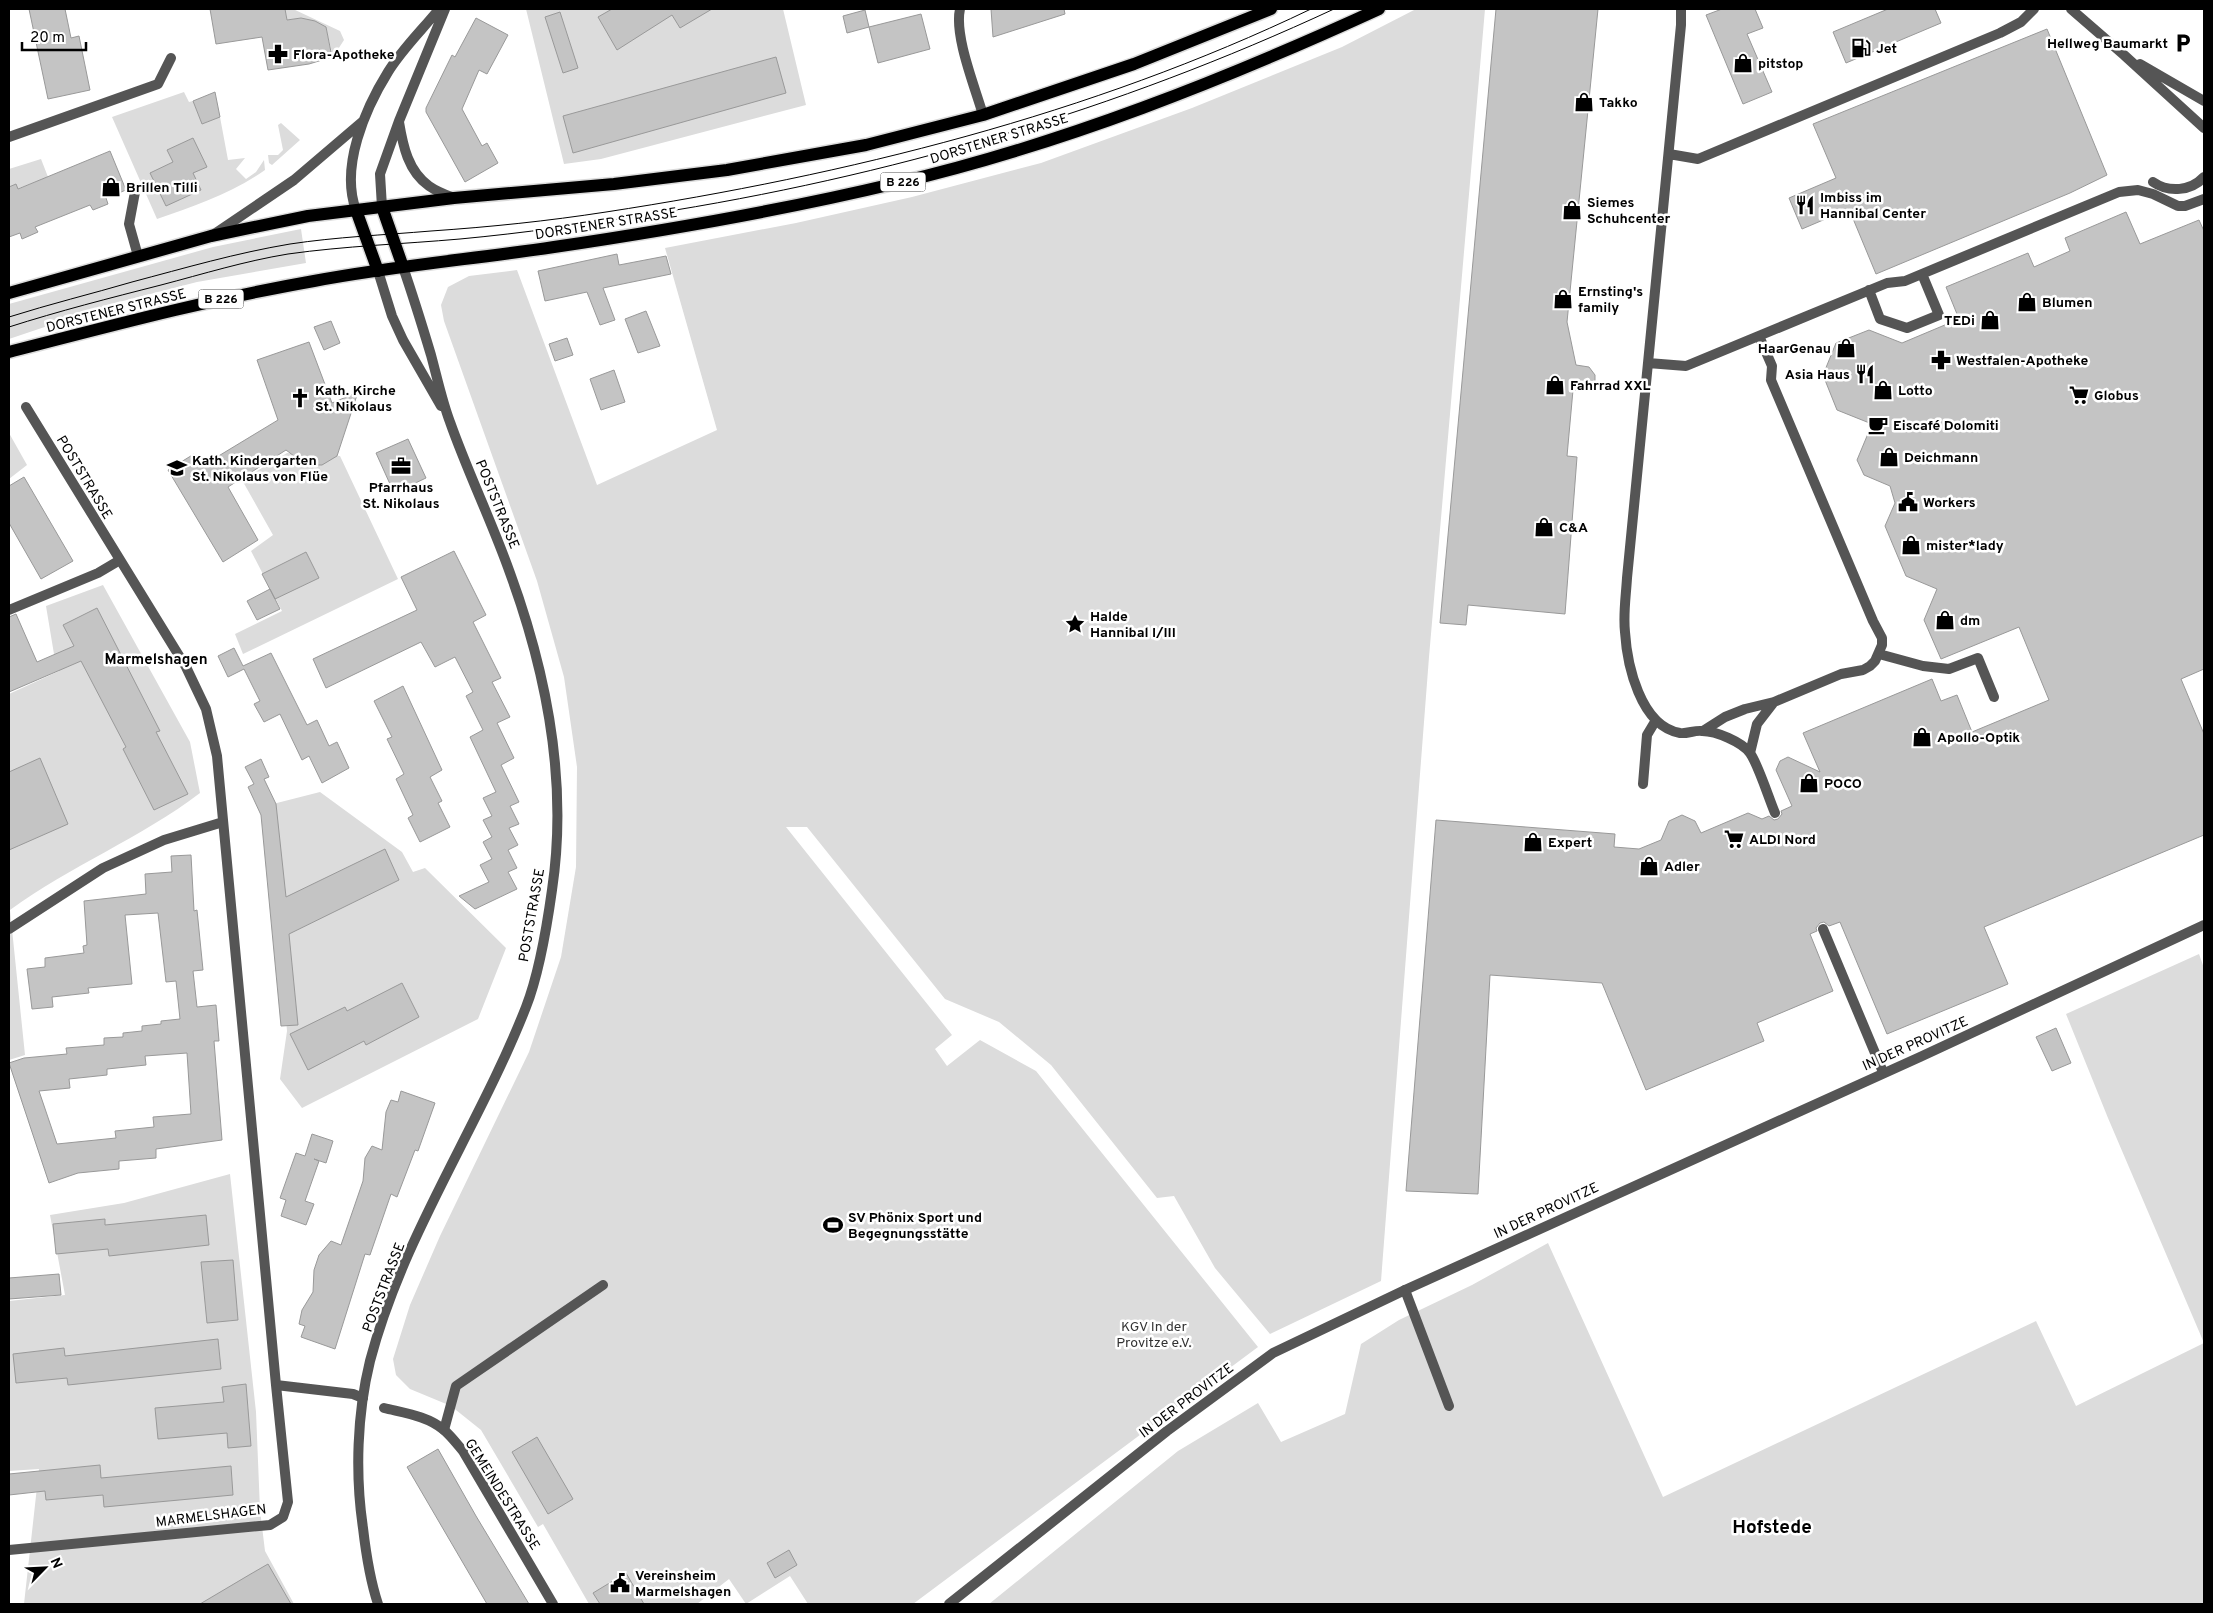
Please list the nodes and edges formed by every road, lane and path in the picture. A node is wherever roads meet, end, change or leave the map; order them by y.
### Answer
1 (440, 9) edge
2 (445, 9) edge
3 (960, 9) edge
4 (1271, 9) edge
5 (1379, 9) edge
6 (1681, 9) edge
7 (2034, 9) edge
8 (2071, 9) edge
9 (2124, 54) junction
10 (171, 58) dead end
11 (2204, 101) edge
12 (983, 114) junction
13 (399, 121) junction
14 (362, 122) junction
15 (2204, 128) edge
16 (9, 137) edge
17 (1669, 154) junction
18 (2204, 176) edge
19 (134, 192) dead end
20 (2153, 194) junction
21 (454, 198) junction
22 (2204, 200) edge
23 (382, 207) junction
24 (356, 210) junction
25 (211, 236) junction
26 (138, 256) junction
27 (403, 268) junction
28 (378, 272) junction
29 (1922, 274) junction
30 (1869, 290) junction
31 (9, 293) edge
32 (1760, 336) junction
33 (9, 352) edge
34 (1648, 363) junction
35 (26, 407) dead end
36 (449, 420) junction
37 (120, 560) junction
38 (9, 610) edge
39 (1879, 654) junction
40 (1994, 698) dead end
41 (1774, 702) junction
42 (1656, 720) junction
43 (1703, 730) junction
44 (1750, 752) junction
45 (1644, 784) dead end
46 (1775, 813) dead end
47 (222, 822) junction
48 (2204, 925) edge
49 (9, 929) edge
50 (1823, 929) dead end
51 (1883, 1072) junction
52 (603, 1285) dead end
53 (1405, 1290) junction
54 (276, 1385) junction
55 (363, 1398) junction
56 (1449, 1406) dead end
57 (384, 1408) dead end
58 (444, 1430) junction
59 (9, 1550) edge
60 (378, 1604) edge
61 (553, 1604) edge
62 (949, 1604) edge

1 - 14 street
2 - 13 street
3 - 12 street, DORSTENER STRASSE
4 - 12 main road, DORSTENER STRASSE
5 - 27 main road, DORSTENER STRASSE / B 226
6 - 17 street
7 - 17 street
8 - 9 street
9 - 11 street
9 - 15 street
10 - 16 street
12 - 21 main road, DORSTENER STRASSE
13 - 21 street
13 - 23 street
14 - 24 street
14 - 25 street
17 - 34 street
18 - 20 street
19 - 26 street
20 - 22 street
20 - 29 street
21 - 23 main road, DORSTENER STRASSE
23 - 24 main road, DORSTENER STRASSE
23 - 27 main road
24 - 25 main road, DORSTENER STRASSE
24 - 28 main road
25 - 26 main road, DORSTENER STRASSE
26 - 31 main road, DORSTENER STRASSE
27 - 28 main road, DORSTENER STRASSE / B 226
27 - 36 street, POSTSTRASSE
28 - 33 main road, DORSTENER STRASSE / B 226
28 - 36 street, POSTSTRASSE
29 - 30 street
29 - 30 street
30 - 32 street
32 - 34 street
32 - 39 street
34 - 42 street
35 - 37 street, POSTSTRASSE
36 - 55 street, POSTSTRASSE
37 - 38 street
37 - 47 street, POSTSTRASSE
39 - 40 street
39 - 41 street
41 - 43 street
41 - 44 street
42 - 43 street
42 - 45 street
43 - 44 street
44 - 46 street
47 - 49 street
47 - 54 street, POSTSTRASSE
48 - 51 street, IN DER PROVITZE
50 - 51 street
51 - 53 street, IN DER PROVITZE
52 - 58 street
53 - 56 street
53 - 62 street, IN DER PROVITZE
54 - 55 street
54 - 59 street, MARMELSHAGEN
55 - 60 street, POSTSTRASSE
57 - 58 street, GEMEINDESTRASSE
58 - 61 street, GEMEINDESTRASSE

